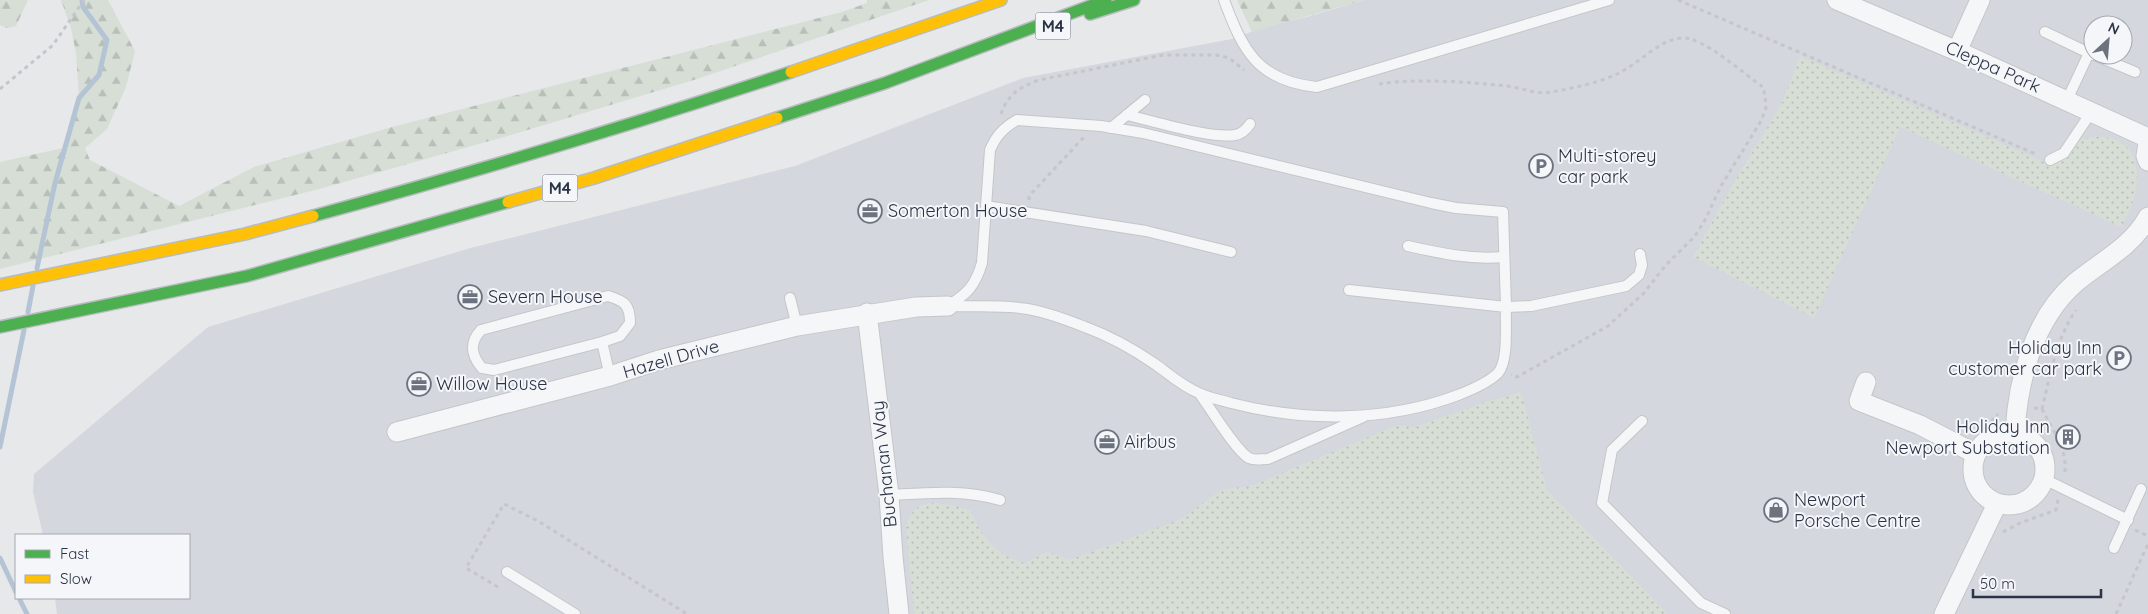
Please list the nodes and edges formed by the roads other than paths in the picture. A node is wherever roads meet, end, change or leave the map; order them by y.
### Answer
1 (1001, 0) edge
2 (1106, 0) edge
3 (1134, 0) edge
4 (1224, 0) edge
5 (1609, 0) edge
6 (1837, 0) edge
7 (1980, 0) edge
8 (2045, 32) dead end
9 (2083, 50) edge
10 (1957, 51) junction
11 (971, 52) junction
12 (2086, 65) edge
13 (2118, 65) edge
14 (2135, 72) dead end
15 (1145, 100) dead end
16 (2067, 100) junction
17 (2092, 111) junction
18 (1127, 115) junction
19 (1250, 124) dead end
20 (1111, 128) junction
21 (2148, 138) edge
22 (2148, 143) edge
23 (2050, 160) road end
24 (2148, 161) edge
25 (986, 206) junction
26 (2148, 217) edge
27 (1408, 246) dead end
28 (1232, 252) dead end
29 (1640, 254) dead end
30 (1503, 257) junction
31 (0, 285) edge
32 (1349, 290) dead end
33 (790, 298) dead end
34 (948, 306) junction
35 (1506, 307) junction
36 (867, 314) junction
37 (797, 326) junction
38 (0, 327) edge
39 (602, 342) junction
40 (610, 376) junction
41 (1866, 382) dead end
42 (1200, 394) junction
43 (1368, 415) junction
44 (1642, 421) dead end
45 (396, 432) dead end
46 (2015, 432) junction
47 (1976, 454) junction
48 (2052, 483) junction
49 (2141, 488) dead end
50 (889, 495) junction
51 (1000, 500) dead end
52 (1997, 504) junction
53 (2128, 520) junction
54 (2114, 548) dead end
55 (507, 572) dead end
56 (575, 614) edge
57 (899, 614) edge
58 (1725, 614) edge
59 (1944, 614) edge

1 - 31 highway, M4
2 - 11 highway, M4
3 - 11 highway, M4
4 - 5 lane
6 - 10 street, Cleppa Park
7 - 10 street
8 - 9 lane
10 - 16 street, Cleppa Park
11 - 38 highway, M4
12 - 16 lane
13 - 14 lane
15 - 18 lane
16 - 17 street, Cleppa Park
17 - 21 street, Cleppa Park
17 - 23 lane
18 - 19 lane
18 - 20 lane
20 - 25 lane
20 - 30 lane
22 - 24 street
25 - 28 lane
25 - 34 lane
26 - 46 street
27 - 30 lane
29 - 35 lane
30 - 35 lane
32 - 35 lane
33 - 37 lane
34 - 36 street, Hazell Drive
34 - 42 lane
35 - 43 lane
36 - 37 street, Hazell Drive
36 - 50 street, Buchanan Way
37 - 40 street, Hazell Drive
39 - 39 lane
39 - 40 lane
40 - 45 street, Hazell Drive
41 - 47 street
42 - 43 lane
42 - 43 lane
44 - 58 lane
46 - 47 street
46 - 48 street
47 - 52 street
48 - 52 street
48 - 53 lane
49 - 53 lane
50 - 51 lane
50 - 57 street, Buchanan Way
52 - 59 street
53 - 54 lane
55 - 56 lane

